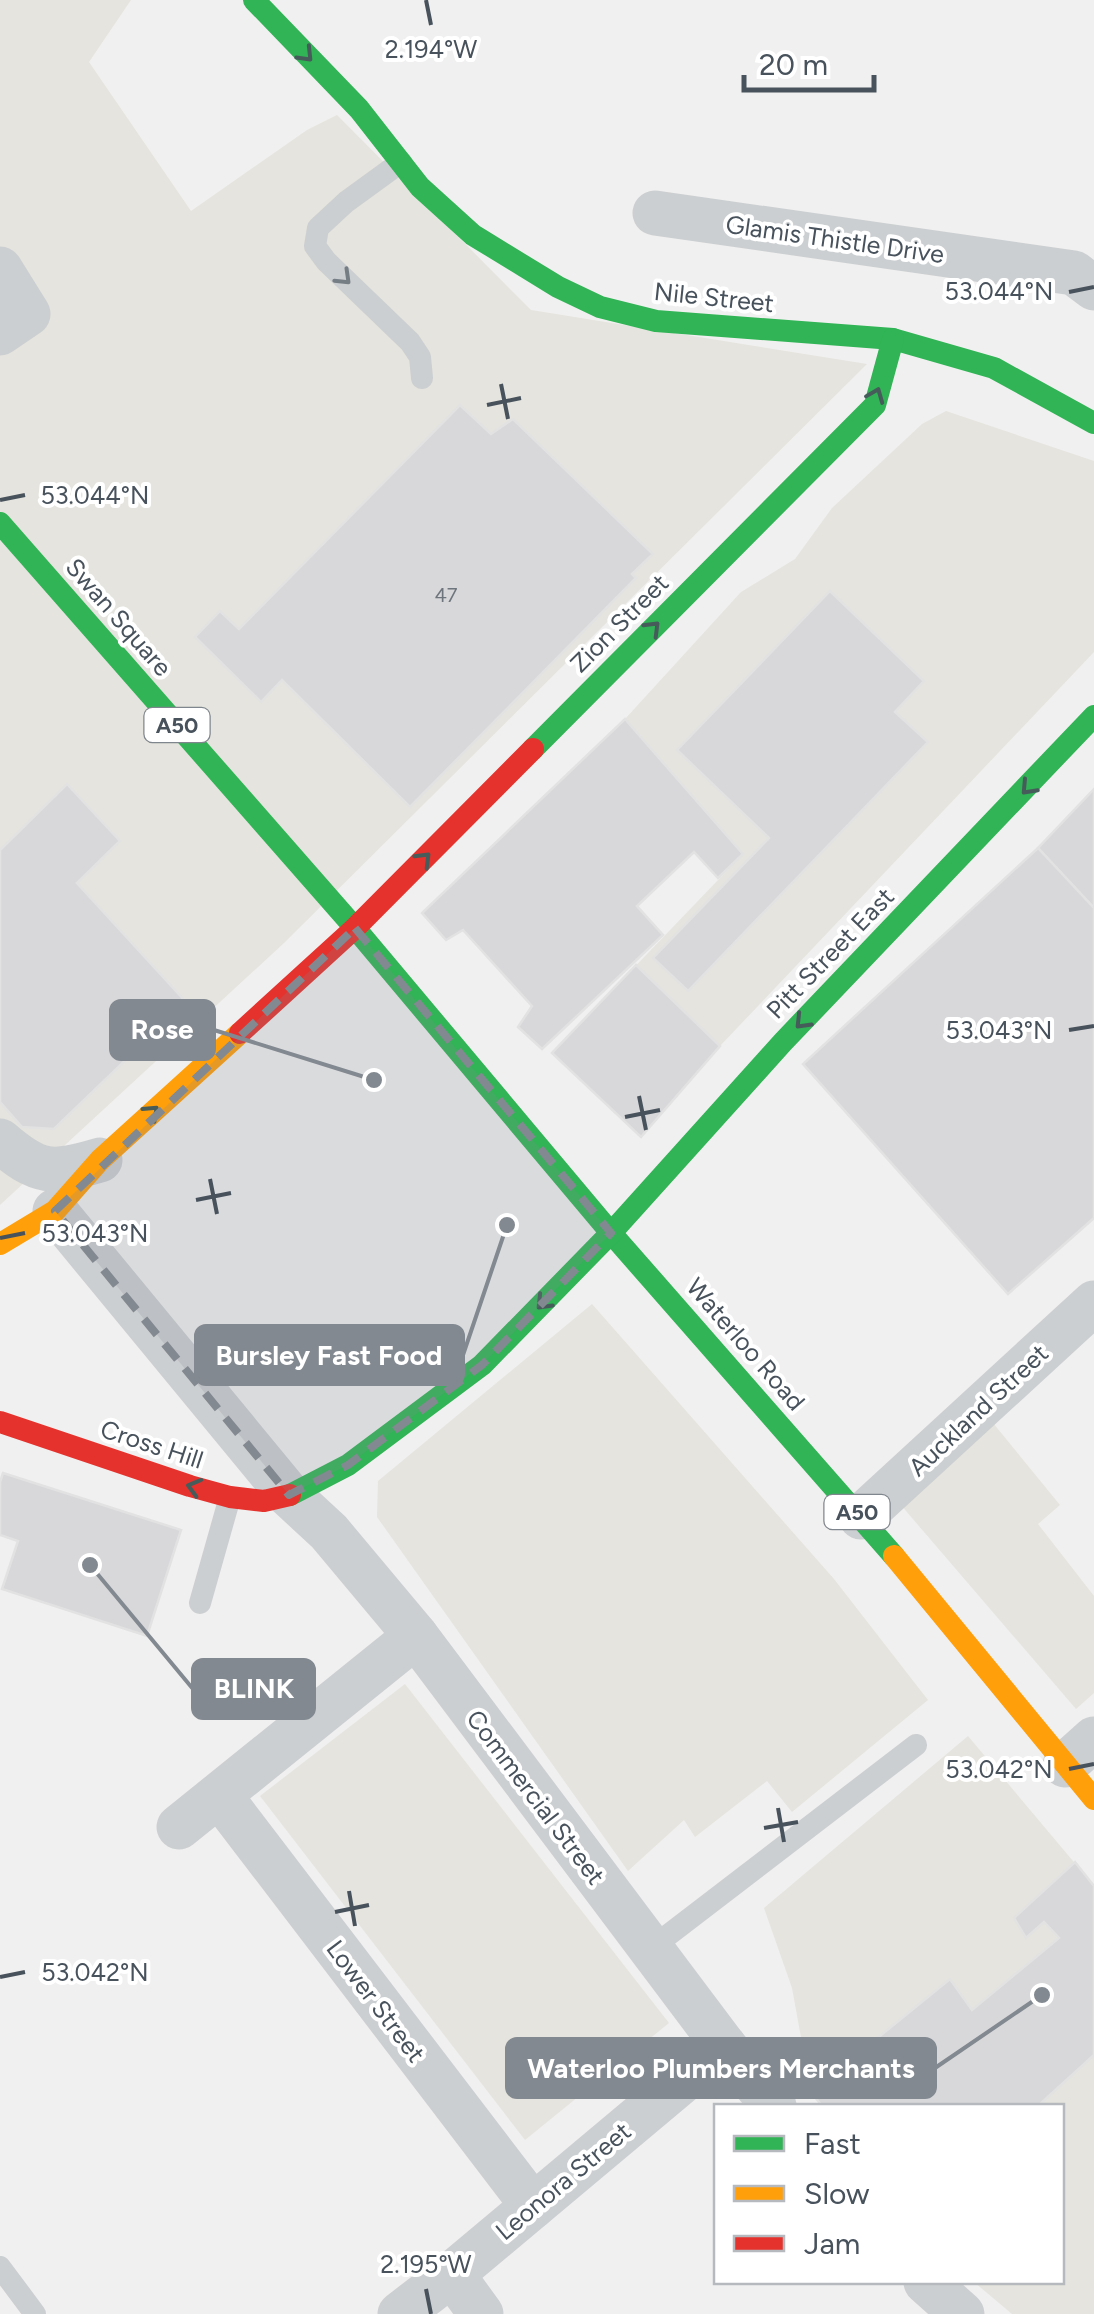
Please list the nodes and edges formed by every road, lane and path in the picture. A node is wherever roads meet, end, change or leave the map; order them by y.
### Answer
1 (254, 0) edge
2 (400, 162) junction
3 (655, 214) dead end
4 (0, 269) edge
5 (1087, 272) edge
6 (14, 323) edge
7 (893, 339) junction
8 (422, 378) dead end
9 (1094, 423) edge
10 (0, 523) edge
11 (1094, 716) edge
12 (354, 928) junction
13 (0, 1142) edge
14 (100, 1160) junction
15 (55, 1210) junction
16 (611, 1233) junction
17 (0, 1244) edge
18 (1094, 1303) edge
19 (0, 1422) edge
20 (289, 1495) junction
21 (230, 1497) junction
22 (861, 1517) junction
23 (200, 1602) dead end
24 (416, 1636) junction
25 (916, 1745) dead end
26 (1079, 1752) edge
27 (220, 1796) junction
28 (1094, 1799) edge
29 (179, 1827) dead end
30 (650, 1948) junction
31 (724, 2046) junction
32 (772, 2104) edge
33 (533, 2206) junction
34 (0, 2267) edge
35 (452, 2274) junction
36 (928, 2284) edge
37 (35, 2314) edge
38 (400, 2314) edge
39 (481, 2314) edge
40 (962, 2314) edge

1 -> 2 main road, Nile Street
2 - 7 main road, Nile Street
2 -> 8 lane
3 - 5 street, Glamis Thistle Drive
4 - 6 street
7 - 9 main road, Nile Street
12 -> 7 main road, Zion Street
10 - 12 main road, Swan Square / A50
11 -> 16 main road, Pitt Street East
14 -> 12 main road, Zion Street
12 - 16 main road, Waterloo Road / A50
13 - 14 street
14 - 15 main road, Zion Street
15 - 17 main road, Zion Street
15 - 20 street, Commercial Street
16 -> 20 main road, Pitt Street East
16 - 22 main road, Waterloo Road / A50
18 - 22 street, Auckland Street
21 -> 19 main road, Cross Hill
20 - 21 main road, Cross Hill
20 - 24 street, Commercial Street
21 - 23 lane
22 - 26 main road, Waterloo Road / A50
24 - 27 street
24 - 30 street, Commercial Street
25 - 30 lane
26 - 28 main road, Waterloo Road / A50
27 - 29 street
27 - 33 street, Lower Street
30 - 31 street, Commercial Street
31 - 32 street, Commercial Street
31 - 33 street, Leonora Street
33 - 35 street, Leonora Street
34 - 37 lane
35 - 38 street, Leonora Street
35 - 39 street
36 - 40 street

